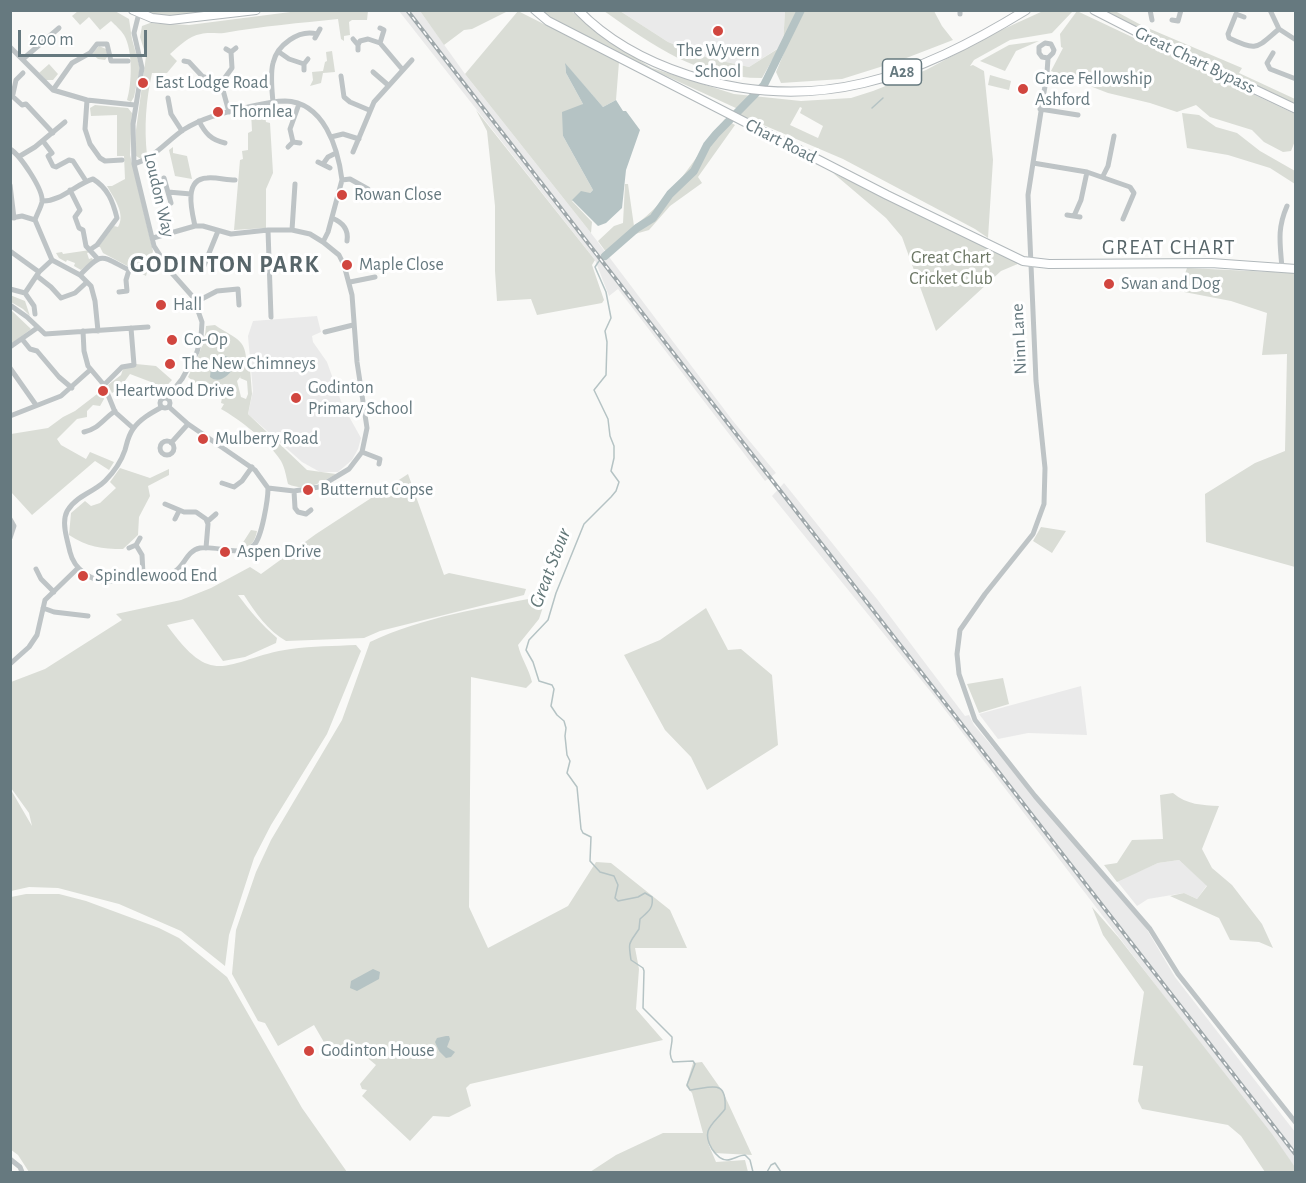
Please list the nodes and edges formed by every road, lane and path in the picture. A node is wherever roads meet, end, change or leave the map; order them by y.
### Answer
1 (256, 10) edge
2 (535, 10) edge
3 (578, 10) edge
4 (1026, 10) edge
5 (1094, 10) edge
6 (1150, 10) edge
7 (1181, 10) edge
8 (1270, 10) edge
9 (136, 12) edge
10 (236, 12) edge
11 (218, 13) edge
12 (1244, 17) dead end
13 (1152, 20) dead end
14 (1185, 25) dead end
15 (59, 28) dead end
16 (385, 29) dead end
17 (1279, 29) junction
18 (317, 34) dead end
19 (352, 39) dead end
20 (1296, 40) edge
21 (380, 43) junction
22 (10, 47) edge
23 (231, 50) dead end
24 (279, 52) junction
25 (1273, 53) dead end
26 (194, 55) dead end
27 (1048, 58) dead end
28 (23, 59) junction
29 (128, 61) dead end
30 (418, 62) dead end
31 (305, 64) dead end
32 (402, 69) junction
33 (374, 72) dead end
34 (23, 73) dead end
35 (341, 76) dead end
36 (1296, 79) edge
37 (221, 83) junction
38 (388, 85) junction
39 (53, 90) junction
40 (12, 94) edge
41 (168, 98) dead end
42 (87, 100) junction
43 (273, 102) junction
44 (299, 104) junction
45 (135, 105) junction
46 (1040, 109) junction
47 (1296, 109) edge
48 (369, 110) junction
49 (229, 112) junction
50 (1078, 116) dead end
51 (199, 121) junction
52 (65, 122) dead end
53 (182, 131) junction
54 (53, 133) junction
55 (331, 137) junction
56 (359, 139) junction
57 (1115, 140) dead end
58 (43, 141) junction
59 (225, 143) dead end
60 (294, 144) dead end
61 (10, 149) edge
62 (353, 152) dead end
63 (336, 153) junction
64 (20, 156) junction
65 (122, 160) dead end
66 (1032, 163) junction
67 (134, 164) junction
68 (330, 168) dead end
69 (1087, 172) junction
70 (1103, 176) junction
71 (164, 178) dead end
72 (235, 180) dead end
73 (342, 180) junction
74 (86, 181) junction
75 (295, 184) dead end
76 (10, 185) edge
77 (368, 189) dead end
78 (70, 190) junction
79 (168, 192) junction
80 (191, 194) junction
81 (42, 201) junction
82 (171, 203) dead end
83 (1287, 206) dead end
84 (1067, 215) dead end
85 (1126, 216) dead end
86 (12, 218) edge
87 (332, 218) junction
88 (35, 220) junction
89 (195, 226) junction
90 (268, 230) junction
91 (292, 230) junction
92 (218, 231) junction
93 (153, 238) junction
94 (347, 241) dead end
95 (322, 242) junction
96 (91, 249) junction
97 (10, 251) edge
98 (200, 255) dead end
99 (97, 258) junction
100 (207, 258) junction
101 (52, 260) junction
102 (1031, 262) junction
103 (203, 268) dead end
104 (1282, 268) junction
105 (1296, 269) edge
106 (38, 274) junction
107 (80, 275) junction
108 (371, 276) dead end
109 (87, 282) junction
110 (350, 282) junction
111 (10, 289) edge
112 (119, 292) dead end
113 (25, 293) junction
114 (196, 302) junction
115 (10, 305) edge
116 (239, 305) dead end
117 (35, 314) dead end
118 (272, 316) dead end
119 (330, 322) dead end
120 (353, 325) junction
121 (148, 327) dead end
122 (37, 328) junction
123 (131, 328) junction
124 (333, 330) junction
125 (83, 331) junction
126 (98, 331) junction
127 (325, 332) dead end
128 (22, 339) junction
129 (10, 346) edge
130 (10, 368) edge
131 (90, 370) junction
132 (104, 386) junction
133 (72, 388) junction
134 (167, 398) junction
135 (36, 405) junction
136 (162, 407) junction
137 (169, 407) junction
138 (115, 411) junction
139 (10, 416) edge
140 (188, 424) junction
141 (133, 428) junction
142 (90, 439) dead end
143 (171, 443) dead end
144 (362, 452) junction
145 (381, 460) dead end
146 (252, 467) junction
147 (222, 483) dead end
148 (234, 487) junction
149 (268, 488) junction
150 (294, 491) junction
151 (236, 494) dead end
152 (165, 504) dead end
153 (179, 511) junction
154 (216, 514) dead end
155 (308, 514) dead end
156 (10, 519) edge
157 (175, 519) dead end
158 (208, 521) junction
159 (10, 538) edge
160 (140, 538) dead end
161 (136, 545) junction
162 (129, 548) dead end
163 (206, 548) junction
164 (78, 568) junction
165 (143, 574) junction
166 (31, 576) dead end
167 (54, 592) junction
168 (43, 608) junction
169 (80, 615) junction
170 (88, 616) dead end
171 (78, 622) dead end
172 (10, 664) edge
173 (1296, 1124) edge
174 (10, 1159) edge
175 (22, 1173) edge

1 - 10 main road
2 - 102 street, Chart Road
3 - 4 main road, A28
5 - 47 main road, Great Chart Bypass
6 - 13 street
7 - 14 street
8 - 17 street
9 - 11 main road
9 - 45 street, Loudon Way
10 - 11 main road
12 - 17 street
15 - 28 street
16 - 21 street
17 - 20 street
18 - 24 street
19 - 21 street
21 - 32 street
22 - 28 street
23 - 37 street
24 - 31 street
24 - 43 street
25 - 36 street
26 - 37 street
27 - 46 street, Ninn Lane
28 - 39 street
29 - 39 street
30 - 32 street
32 - 38 street
33 - 38 street
34 - 40 street
35 - 48 street
37 - 49 street
38 - 48 street
39 - 42 street
40 - 54 street
41 - 53 street
42 - 45 street
42 - 65 street
43 - 44 street
43 - 49 street
44 - 55 street
44 - 60 street
45 - 67 street, Loudon Way
46 - 50 street
46 - 66 street, Ninn Lane
48 - 56 street
49 - 51 street
51 - 53 street
51 - 59 street
52 - 54 street
53 - 67 street
54 - 58 street
55 - 56 street
55 - 63 street
56 - 62 street
57 - 70 street
58 - 64 street
58 - 74 street
61 - 64 street
63 - 68 street
63 - 73 street
64 - 81 street
66 - 69 street
66 - 102 street, Ninn Lane
67 - 93 street, Loudon Way
69 - 70 street
69 - 84 street
70 - 85 street
71 - 79 street
72 - 80 street
73 - 77 street
73 - 87 street
74 - 78 street
74 - 96 street
75 - 91 street
76 - 86 street
78 - 81 street
78 - 96 street
79 - 80 street
79 - 82 street
80 - 89 street
81 - 88 street
83 - 104 street
86 - 88 street
87 - 94 street
87 - 95 street
88 - 101 street
89 - 92 street
89 - 93 street
90 - 91 street
90 - 92 street
90 - 118 street
91 - 95 street
92 - 100 street
93 - 114 street, Loudon Way
95 - 110 street
96 - 99 street
97 - 106 street
98 - 100 street
99 - 107 street
99 - 112 street
100 - 103 street
101 - 106 street
101 - 107 street
102 - 104 street, Chart Road
102 - 173 street, Ninn Lane
104 - 105 street, Chart Road
106 - 109 street
106 - 113 street
107 - 109 street
108 - 110 street
109 - 126 street
110 - 120 street
111 - 113 street
113 - 117 street
114 - 116 street
114 - 134 street, Loudon Way
115 - 122 street
119 - 124 street
120 - 124 street
120 - 144 street
121 - 123 street
122 - 125 street
122 - 128 street
123 - 126 street
123 - 132 street
124 - 127 street
125 - 126 street
125 - 131 street
128 - 129 street
128 - 133 street
130 - 135 street
131 - 132 street
131 - 133 street
132 - 138 street
133 - 135 street
134 - 136 street, Loudon Way
134 - 137 street
135 - 139 street
136 - 137 street
136 - 141 street
137 - 140 street
138 - 141 street
138 - 142 street
140 - 143 street
140 - 146 street
141 - 164 street
144 - 145 street
144 - 150 street
146 - 148 street
146 - 149 street
147 - 148 street
148 - 151 street
149 - 150 street
149 - 163 street
150 - 155 street
152 - 153 street
153 - 157 street
153 - 158 street
154 - 158 street
156 - 159 street
158 - 163 street
160 - 161 street
161 - 162 street
161 - 165 street
163 - 165 street
164 - 165 street
164 - 167 street
166 - 167 street
167 - 168 street
168 - 169 street
168 - 172 street
169 - 170 street
169 - 171 street
174 - 175 street

